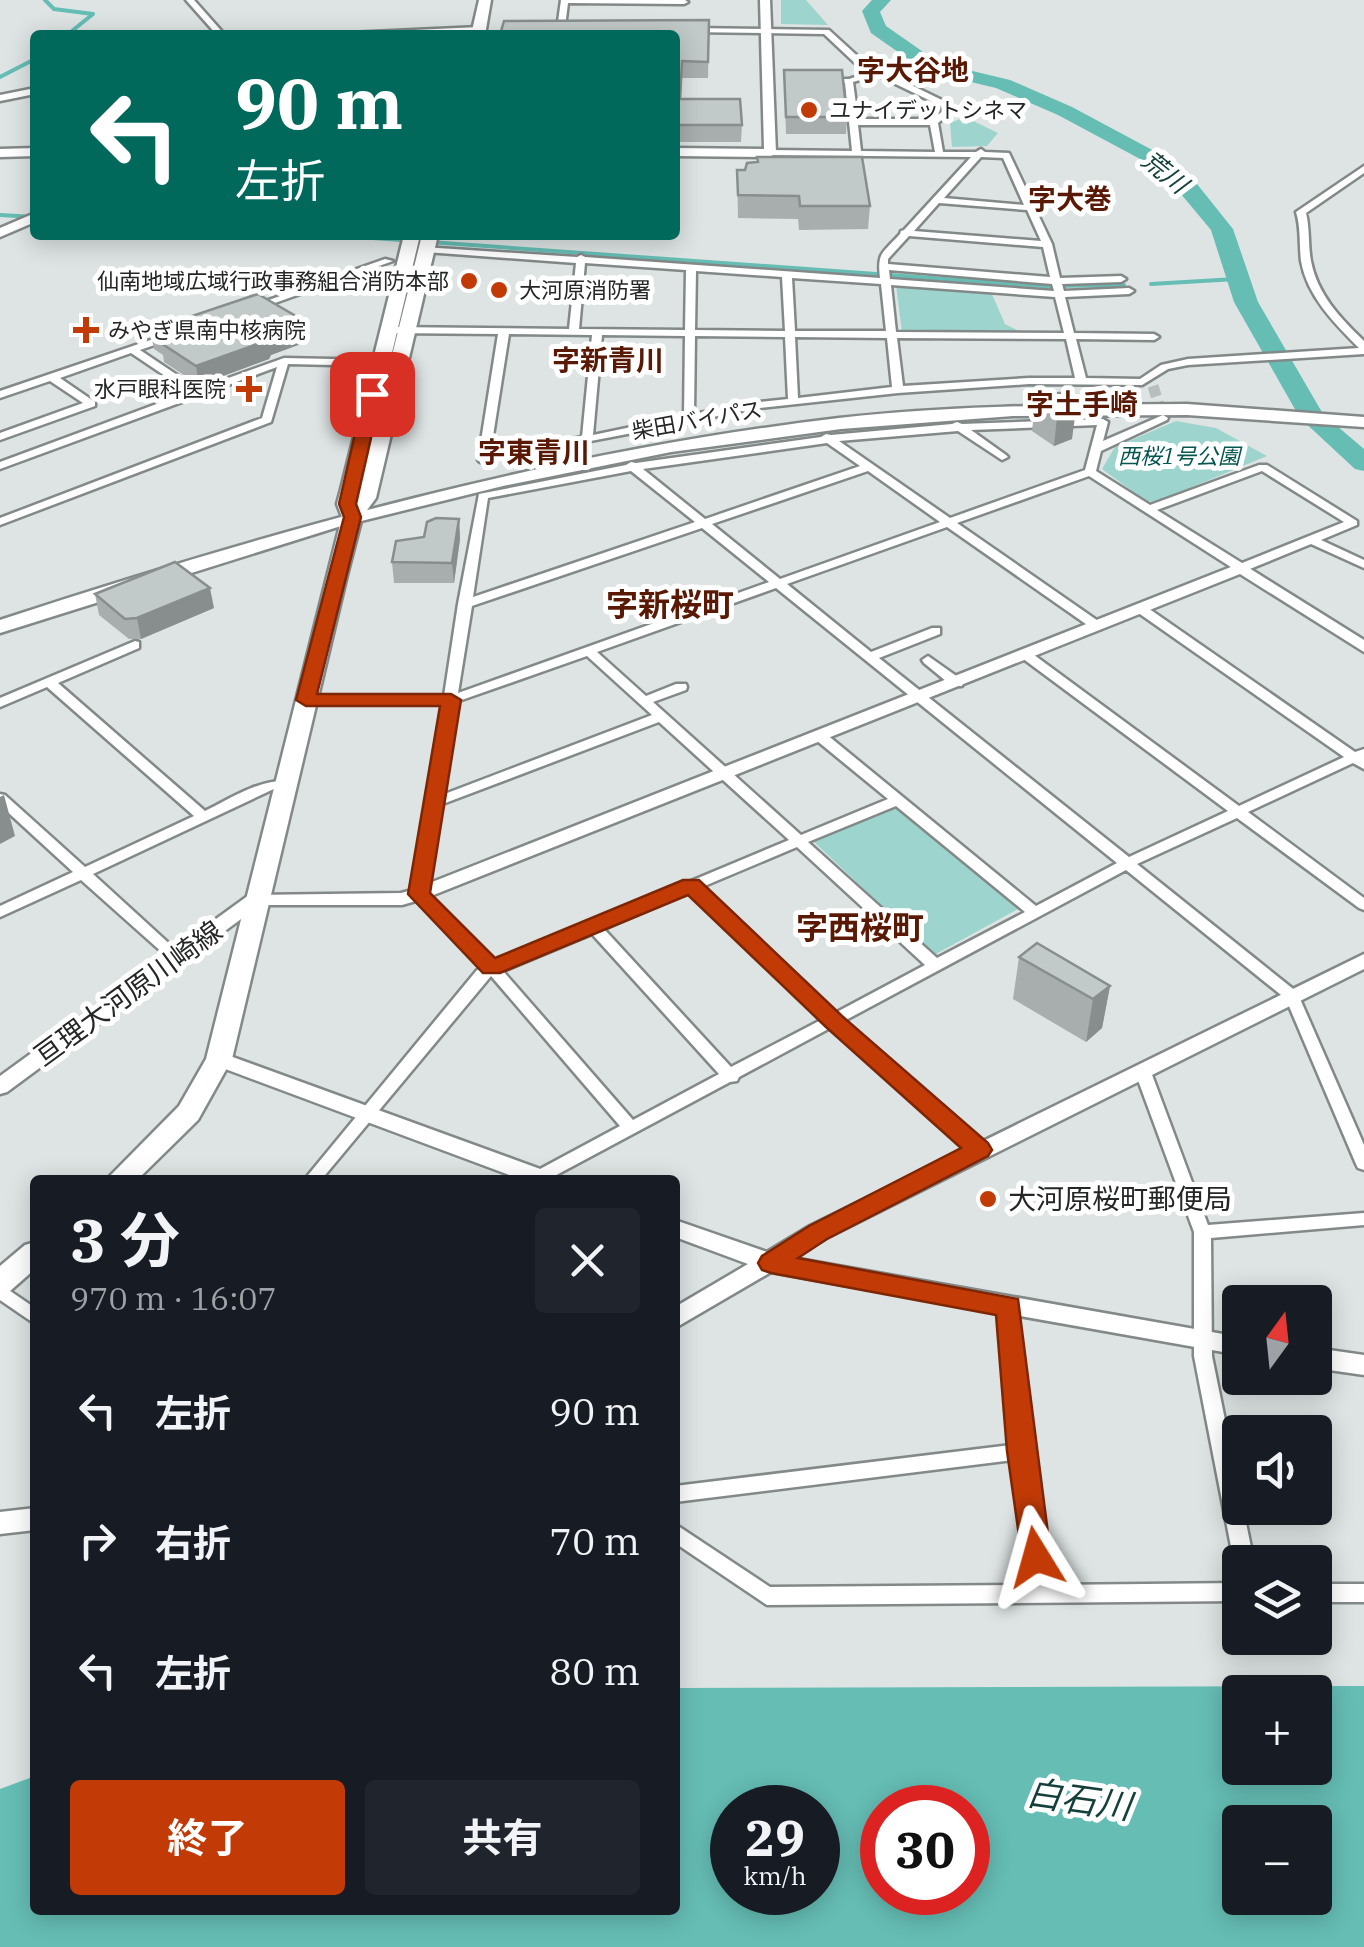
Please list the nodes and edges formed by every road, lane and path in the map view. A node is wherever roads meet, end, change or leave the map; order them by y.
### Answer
1 (190, 0) edge
2 (469, 0) edge
3 (485, 0) edge
4 (765, 0) edge
5 (565, 1) edge
6 (684, 1) edge
7 (216, 30) edge
8 (471, 30) edge
9 (472, 30) edge
10 (578, 30) edge
11 (766, 30) junction
12 (879, 72) junction
13 (769, 81) junction
14 (789, 81) edge
15 (809, 81) edge
16 (849, 81) junction
17 (30, 92) edge
18 (0, 98) edge
19 (855, 122) junction
20 (934, 122) junction
21 (30, 152) edge
22 (680, 152) edge
23 (857, 152) junction
24 (938, 152) junction
25 (981, 152) junction
26 (0, 153) edge
27 (770, 153) junction
28 (1364, 169) edge
29 (935, 200) junction
30 (1030, 208) junction
31 (30, 219) edge
32 (0, 233) edge
33 (904, 233) junction
34 (421, 240) edge
35 (1047, 244) junction
36 (581, 258) junction
37 (388, 260) dead end
38 (691, 266) junction
39 (787, 273) junction
40 (883, 273) junction
41 (1121, 279) dead end
42 (1058, 288) junction
43 (1129, 291) dead end
44 (242, 311) edge
45 (187, 330) edge
46 (398, 330) junction
47 (504, 331) junction
48 (574, 332) junction
49 (596, 332) junction
50 (690, 332) junction
51 (789, 334) junction
52 (890, 334) junction
53 (1071, 336) junction
54 (1154, 337) dead end
55 (1364, 349) edge
56 (132, 350) junction
57 (284, 361) junction
58 (380, 363) junction
59 (51, 378) junction
60 (1081, 380) junction
61 (898, 390) junction
62 (197, 393) junction
63 (0, 395) edge
64 (793, 400) junction
65 (1225, 406) junction
66 (1364, 413) edge
67 (1163, 418) dead end
68 (689, 421) junction
69 (1364, 422) edge
70 (957, 425) junction
71 (0, 437) edge
72 (826, 437) junction
73 (587, 438) junction
74 (1094, 450) junction
75 (1002, 457) dead end
76 (631, 465) junction
77 (0, 466) edge
78 (869, 467) junction
79 (1090, 472) junction
80 (355, 506) junction
81 (1149, 509) junction
82 (0, 522) edge
83 (702, 522) junction
84 (949, 522) junction
85 (1312, 540) junction
86 (1364, 564) edge
87 (1241, 568) junction
88 (778, 583) junction
89 (464, 604) junction
90 (1141, 609) junction
91 (0, 612) edge
92 (1097, 626) junction
93 (0, 627) edge
94 (936, 631) dead end
95 (135, 646) dead end
96 (1364, 647) edge
97 (589, 651) junction
98 (1026, 655) junction
99 (869, 657) junction
100 (928, 660) dead end
101 (49, 682) junction
102 (957, 683) junction
103 (681, 687) dead end
104 (920, 698) junction
105 (306, 700) junction
106 (451, 700) junction
107 (644, 701) junction
108 (0, 703) edge
109 (660, 716) junction
110 (821, 737) junction
111 (1360, 759) edge
112 (725, 776) junction
113 (285, 784) junction
114 (0, 798) edge
115 (897, 800) junction
116 (434, 803) junction
117 (1238, 812) junction
118 (204, 817) junction
119 (799, 840) junction
120 (1126, 864) junction
121 (83, 874) junction
122 (691, 885) junction
123 (419, 894) junction
124 (256, 899) junction
125 (1364, 905) edge
126 (0, 912) edge
127 (1035, 913) junction
128 (592, 926) junction
129 (180, 956) junction
130 (1364, 962) edge
131 (935, 965) junction
132 (492, 968) junction
133 (1292, 996) junction
134 (834, 1022) junction
135 (218, 1059) junction
136 (1144, 1072) junction
137 (731, 1077) junction
138 (0, 1087) edge
139 (368, 1114) junction
140 (629, 1126) junction
141 (979, 1150) junction
142 (1364, 1164) edge
143 (125, 1175) edge
144 (316, 1175) edge
145 (528, 1175) edge
146 (545, 1175) edge
147 (1364, 1219) edge
148 (680, 1230) edge
149 (1202, 1232) junction
150 (30, 1257) edge
151 (771, 1263) junction
152 (0, 1282) edge
153 (0, 1291) edge
154 (1008, 1306) junction
155 (30, 1313) edge
156 (680, 1316) edge
157 (1202, 1340) junction
158 (1222, 1343) edge
159 (1332, 1361) edge
160 (1364, 1366) edge
161 (1021, 1451) junction
162 (680, 1493) edge
163 (30, 1520) edge
164 (0, 1523) edge
165 (680, 1535) edge
166 (1241, 1545) edge
167 (1042, 1592) junction
168 (1222, 1592) edge
169 (1332, 1593) edge
170 (1364, 1593) edge

1 - 7 street
2 - 8 main road
3 - 9 main road
4 - 11 street
5 - 6 street
5 - 10 street
6 - 11 street
11 - 12 street
11 - 13 street
12 - 16 street
12 - 20 street
13 - 14 street
13 - 27 street
15 - 16 street
16 - 19 street
17 - 18 street
19 - 20 street
19 - 23 street
20 - 24 street
21 - 26 street
22 - 27 street
23 - 24 street
23 - 27 street
24 - 25 street
25 - 29 street
25 - 30 street
28 - 55 street
29 - 30 street
29 - 33 street
30 - 35 street
31 - 32 street
33 - 35 street
33 - 40 street
34 - 36 street
34 - 46 main road, 亘理大河原川崎線
35 - 42 street
36 - 38 street
36 - 48 street
37 - 44 street
38 - 39 street
38 - 50 street
39 - 40 street
39 - 51 street
40 - 42 street
40 - 52 street
41 - 42 street
42 - 43 street
42 - 53 street
45 - 56 street
46 - 47 street
46 - 58 main road, 亘理大河原川崎線
46 - 80 main road, 亘理大河原川崎線
47 - 48 street
47 - 73 street
48 - 49 street
49 - 50 street
49 - 73 street
50 - 51 street
50 - 68 street
51 - 52 street
51 - 64 street
52 - 53 street
52 - 61 street
53 - 54 street
53 - 60 street
55 - 60 street
56 - 59 street
56 - 62 street
57 - 58 street
57 - 62 street
57 - 82 street
58 - 80 main road, 亘理大河原川崎線
59 - 63 street
59 - 71 street
60 - 61 street
61 - 64 street
62 - 77 street
64 - 68 street
65 - 66 main road, 柴田バイパス
65 - 69 main road, 柴田バイパス
65 - 80 main road, 柴田バイパス
67 - 74 street
68 - 73 street
70 - 72 street
70 - 74 street
70 - 75 street
72 - 76 street
72 - 78 street
74 - 79 street
76 - 83 street
76 - 89 street
78 - 83 street
78 - 84 street
79 - 81 street
79 - 84 street
80 - 91 main road, 柴田バイパス
80 - 93 main road, 柴田バイパス
80 - 105 main road, 亘理大河原川崎線
81 - 85 street
81 - 87 street
83 - 88 street
83 - 89 street
84 - 88 street
84 - 92 street
85 - 86 street
85 - 87 street
87 - 90 street
87 - 96 street
88 - 97 street
88 - 99 street
89 - 106 street
90 - 92 street
90 - 111 street
92 - 98 street
94 - 99 street
95 - 101 street
97 - 106 street
97 - 107 street
98 - 102 street
98 - 117 street
99 - 104 street
100 - 102 street
101 - 108 street
101 - 118 street
102 - 104 street
103 - 107 street
104 - 110 street
104 - 120 street
105 - 106 street
105 - 113 main road, 亘理大河原川崎線
106 - 116 street
107 - 109 street
109 - 112 street
109 - 116 street
110 - 112 street
110 - 115 street
111 - 117 street
112 - 119 street
112 - 123 street
113 - 118 street
113 - 124 main road, 亘理大河原川崎線
114 - 121 street
115 - 119 street
115 - 127 street
116 - 123 street
117 - 120 street
117 - 125 street
118 - 121 street
119 - 122 street
119 - 131 street
120 - 127 street
120 - 133 street
121 - 126 street
121 - 129 street
122 - 128 street
122 - 134 street
123 - 124 street
123 - 132 street
124 - 129 street, 亘理大河原川崎線
124 - 135 main road, 亘理大河原川崎線
127 - 131 street
128 - 132 street
128 - 137 street
129 - 138 street, 亘理大河原川崎線
130 - 133 street
131 - 134 street
132 - 139 street
132 - 140 street
133 - 136 street
133 - 142 street
134 - 137 street
134 - 141 street
135 - 139 street
135 - 143 main road, 亘理大河原川崎線
136 - 141 street
136 - 149 street
137 - 140 street
139 - 144 street
139 - 145 street
140 - 146 street
141 - 151 street
147 - 149 street
148 - 151 street
149 - 157 street
150 - 152 main road
151 - 154 street
151 - 156 street
153 - 155 street
154 - 157 street
154 - 161 street
157 - 158 street
157 - 166 street
159 - 160 street
161 - 162 street
161 - 167 street
163 - 164 street
165 - 167 street
167 - 168 street
169 - 170 street

